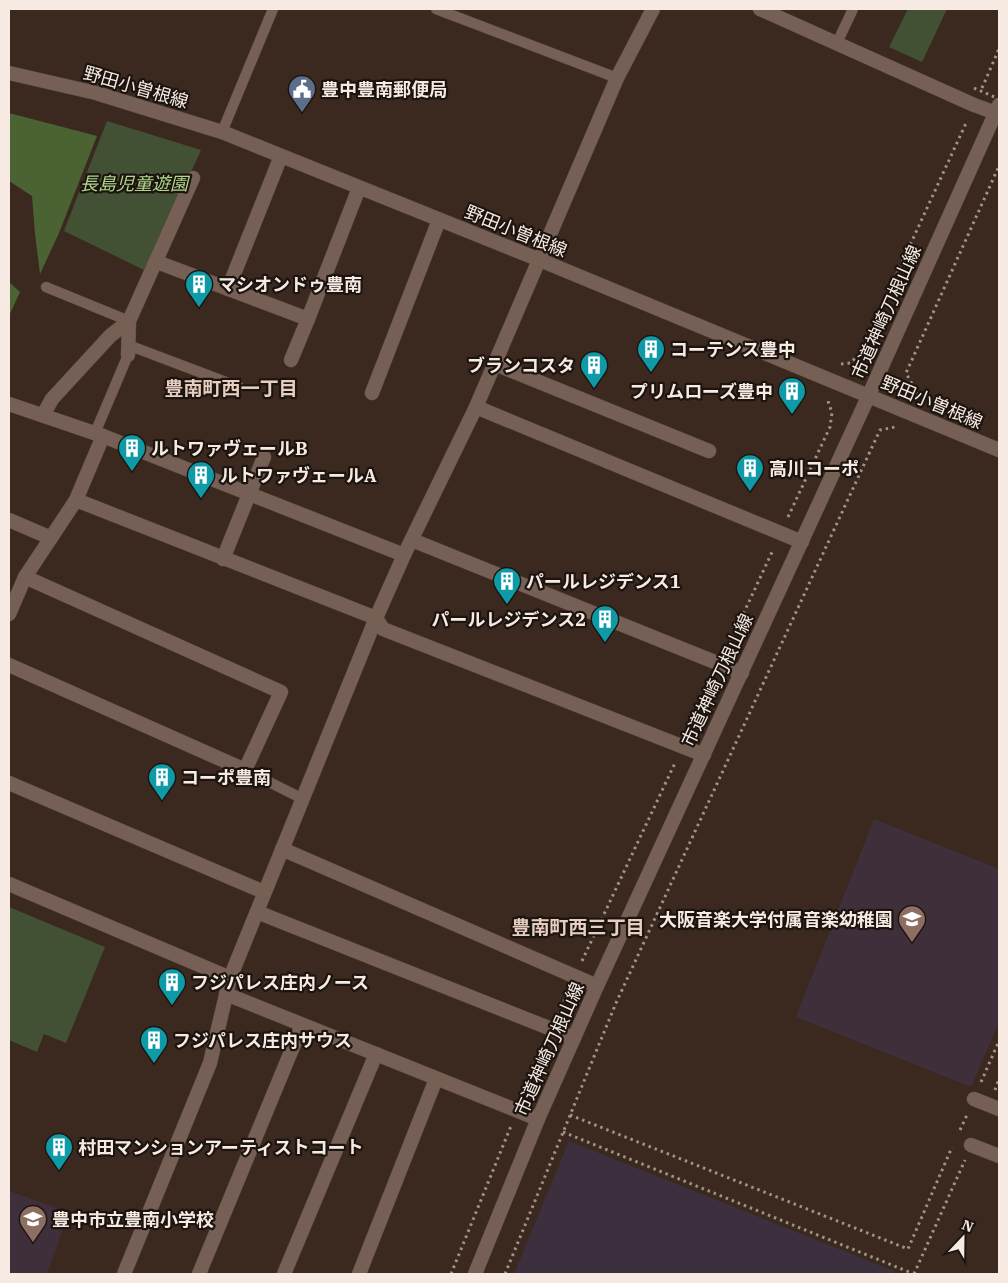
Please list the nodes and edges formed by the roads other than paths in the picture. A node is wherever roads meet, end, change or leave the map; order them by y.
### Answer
1 (273, 9) edge
2 (436, 9) edge
3 (653, 9) edge
4 (760, 9) edge
5 (853, 9) edge
6 (837, 43) junction
7 (9, 73) edge
8 (617, 78) junction
9 (998, 111) edge
10 (222, 132) junction
11 (281, 156) junction
12 (193, 178) dead end
13 (359, 188) junction
14 (439, 220) junction
15 (540, 260) junction
16 (157, 262) junction
17 (46, 287) dead end
18 (228, 289) junction
19 (308, 319) junction
20 (129, 321) junction
21 (128, 350) junction
22 (291, 360) dead end
23 (495, 364) junction
24 (239, 387) dead end
25 (372, 393) dead end
26 (869, 396) junction
27 (9, 404) edge
28 (476, 408) junction
29 (43, 415) junction
30 (99, 434) junction
31 (709, 450) dead end
32 (999, 450) edge
33 (264, 456) dead end
34 (249, 494) junction
35 (76, 500) junction
36 (9, 520) edge
37 (51, 538) junction
38 (412, 540) junction
39 (802, 542) junction
40 (404, 555) junction
41 (223, 559) junction
42 (25, 577) junction
43 (9, 614) edge
44 (376, 618) junction
45 (9, 665) edge
46 (742, 673) junction
47 (704, 755) junction
48 (245, 770) junction
49 (9, 783) edge
50 (303, 799) junction
51 (282, 849) junction
52 (9, 884) edge
53 (264, 892) junction
54 (257, 912) junction
55 (230, 978) junction
56 (597, 986) junction
57 (226, 994) junction
58 (302, 1024) junction
59 (574, 1038) junction
60 (376, 1054) junction
61 (436, 1079) junction
62 (974, 1099) road end
63 (994, 1106) edge
64 (538, 1119) junction
65 (971, 1145) road end
66 (999, 1156) edge
67 (124, 1274) edge
68 (199, 1274) edge
69 (284, 1274) edge
70 (359, 1274) edge
71 (475, 1274) edge

1 - 10 lane
2 - 8 lane
3 - 8 street
4 - 6 street
5 - 6 lane
6 - 9 street
7 - 10 street, 野田小曽根線
8 - 15 street
9 - 26 street, 市道神崎刀根山線
10 - 11 street, 野田小曽根線
11 - 13 street, 野田小曽根線
11 - 18 street
12 - 16 street
13 - 14 street, 野田小曽根線
13 - 19 street
14 - 15 street, 野田小曽根線
14 - 25 street
15 - 23 street
15 - 26 street, 野田小曽根線
16 - 18 street
16 - 20 street
17 - 20 lane
18 - 19 street
19 - 22 street
20 - 21 street
20 - 29 street
21 - 24 lane
21 - 30 lane
23 - 28 street
23 - 31 street
26 - 32 street, 野田小曽根線
26 - 39 street, 市道神崎刀根山線
27 - 29 street
28 - 38 street
28 - 39 street
29 - 30 street
30 - 34 street
30 - 35 street
33 - 34 street
34 - 40 street
34 - 41 street
35 - 37 street
35 - 41 street
36 - 37 street
37 - 42 street
38 - 40 street
38 - 46 street
39 - 46 street, 市道神崎刀根山線
40 - 44 street
41 - 44 street
42 - 43 street
42 - 48 street
44 - 47 street
44 - 50 street
45 - 48 street
46 - 47 street, 市道神崎刀根山線
47 - 56 street, 市道神崎刀根山線
48 - 50 lane
49 - 53 street
50 - 51 street
51 - 53 street
51 - 56 street
52 - 55 street
53 - 54 street
54 - 55 street
54 - 59 street
55 - 57 street
56 - 59 street, 市道神崎刀根山線
57 - 58 street
57 - 67 street
58 - 60 street
58 - 68 street
59 - 64 street, 市道神崎刀根山線
60 - 61 street
60 - 69 street
61 - 64 street
61 - 70 street
62 - 63 street
64 - 71 street, 市道神崎刀根山線
65 - 66 street

